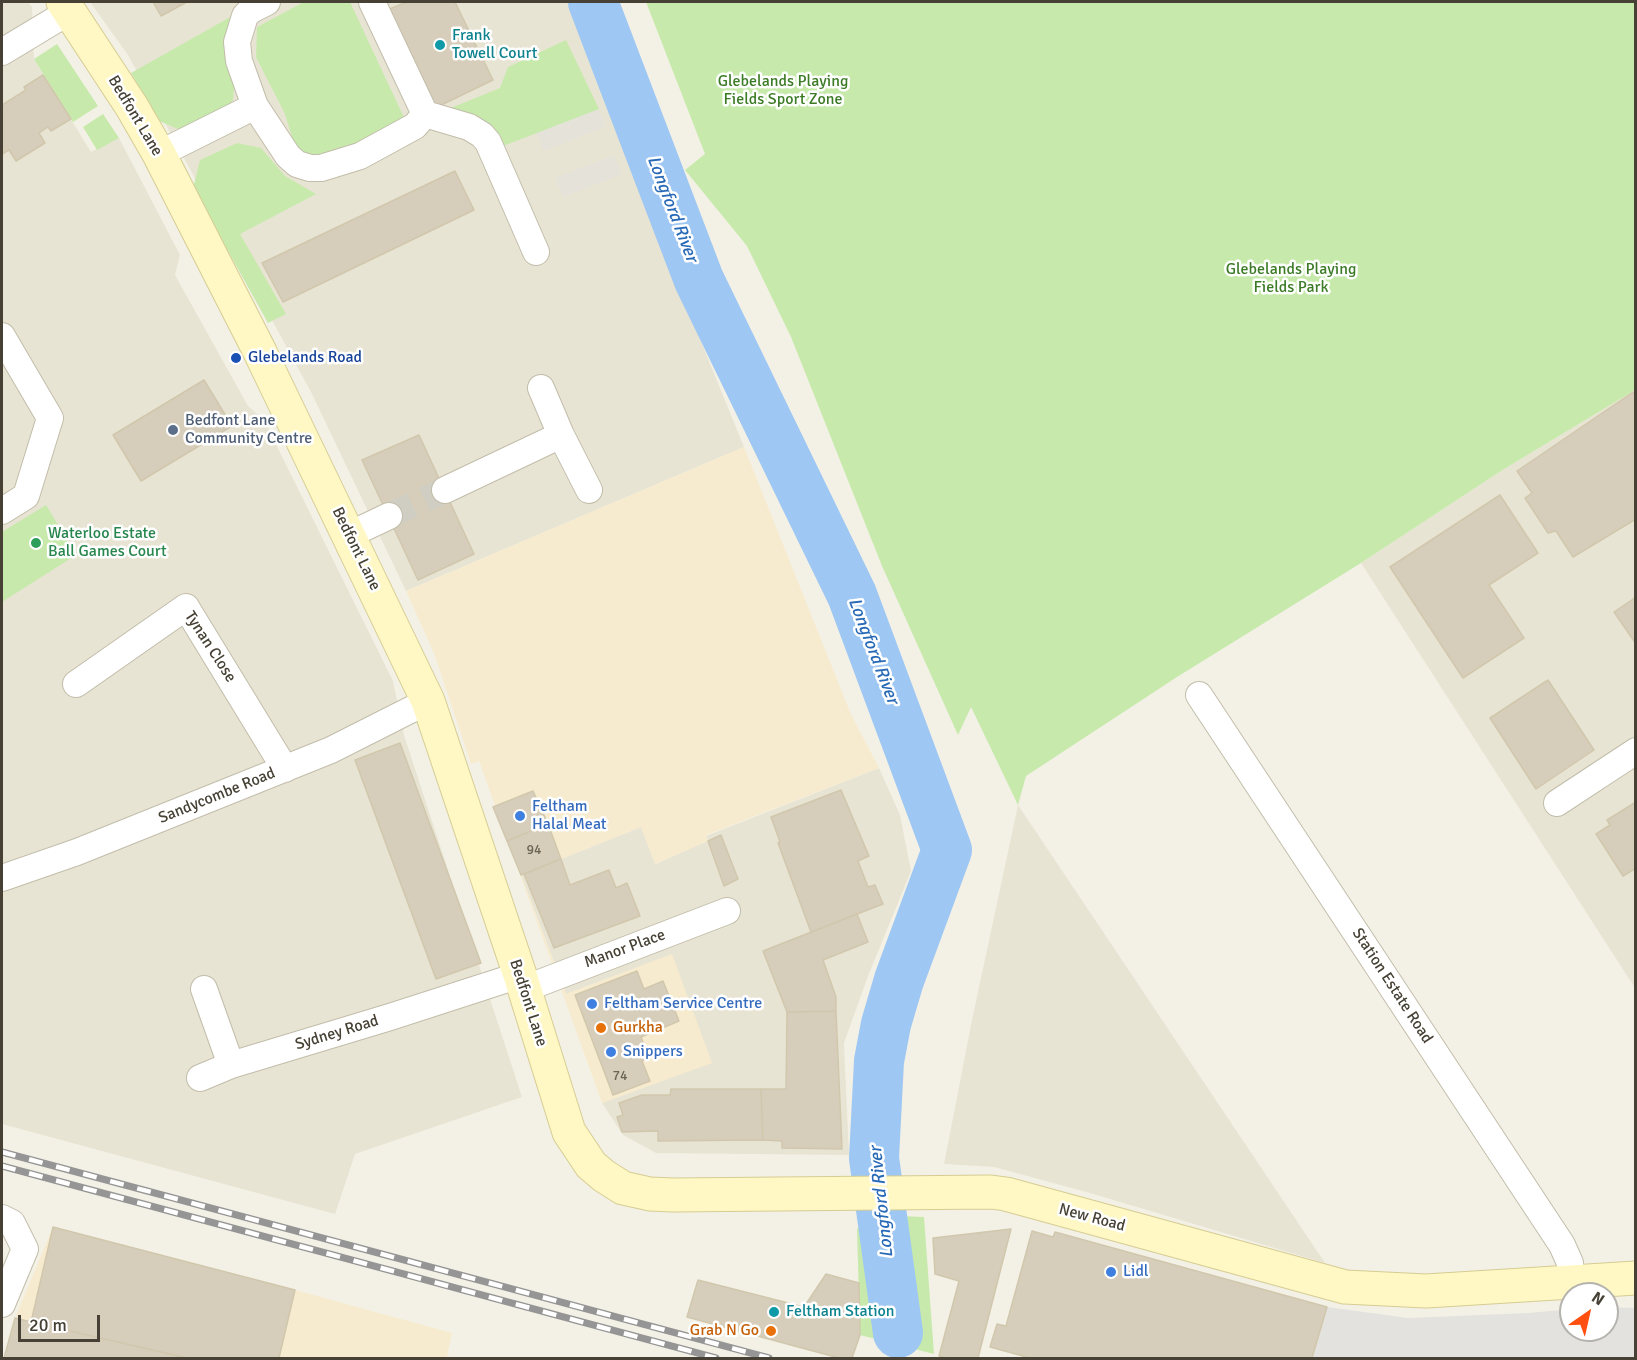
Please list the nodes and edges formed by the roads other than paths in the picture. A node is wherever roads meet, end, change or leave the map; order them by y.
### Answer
1 (267, 2) edge
2 (372, 2) edge
3 (66, 6) edge
4 (2, 52) edge
5 (255, 106) junction
6 (425, 114) junction
7 (159, 154) junction
8 (536, 252) dead end
9 (2, 336) edge
10 (541, 388) dead end
11 (561, 435) junction
12 (445, 490) tunnel mouth
13 (589, 490) dead end
14 (2, 511) edge
15 (388, 516) tunnel mouth
16 (349, 535) junction
17 (76, 684) dead end
18 (1199, 695) dead end
19 (428, 701) junction
20 (1635, 751) edge
21 (285, 769) junction
22 (1557, 803) dead end
23 (2, 878) edge
24 (727, 911) dead end
25 (522, 982) junction
26 (204, 989) dead end
27 (231, 1065) junction
28 (200, 1078) dead end
29 (569, 1132) joint
30 (2, 1218) edge
31 (1635, 1278) edge
32 (1572, 1282) joint
33 (1559, 1283) edge
34 (2, 1304) edge

1 - 5 street
2 - 6 street
3 - 4 street
3 - 7 main road, Bedfont Lane
5 - 6 street
5 - 7 street
6 - 8 street
7 - 16 main road, Bedfont Lane
9 - 14 street
10 - 11 street
11 - 12 street
11 - 13 street
15 - 16 street
16 - 19 main road, Bedfont Lane
17 - 21 street, Tynan Close
18 - 32 street, Station Estate Road
19 - 21 street, Sandycombe Road
19 - 25 main road, Bedfont Lane
20 - 22 street
21 - 23 street, Sandycombe Road
24 - 25 street, Manor Place
25 - 27 street, Sydney Road
25 - 29 main road, Bedfont Lane
26 - 27 street
27 - 28 street, Sydney Road
29 - 33 main road, New Road
30 - 34 street
31 - 32 main road, New Road

